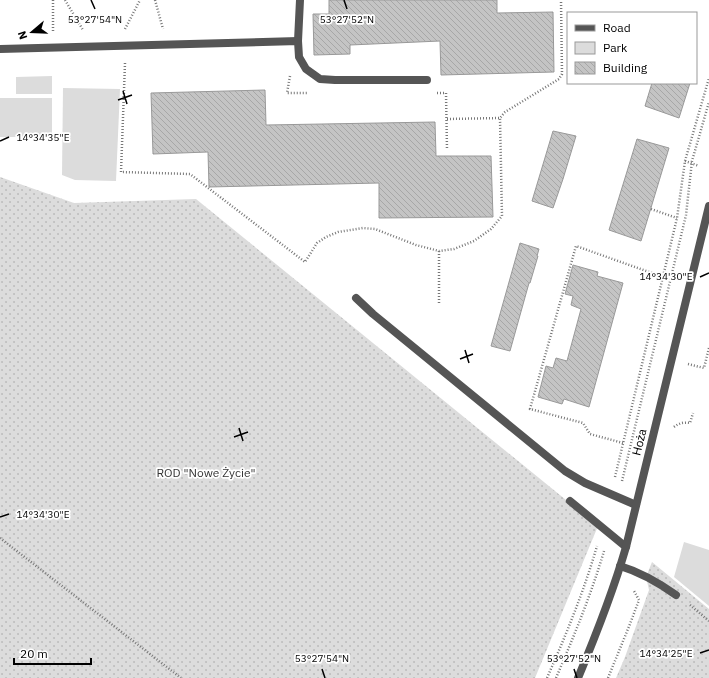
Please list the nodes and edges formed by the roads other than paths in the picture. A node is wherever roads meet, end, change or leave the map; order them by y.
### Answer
1 (300, 0) edge
2 (298, 41) junction
3 (0, 49) edge
4 (427, 80) dead end
5 (709, 206) edge
6 (356, 298) dead end
7 (570, 501) dead end
8 (636, 505) junction
9 (626, 547) junction
10 (620, 566) junction
11 (676, 595) road end
12 (578, 678) edge

1 - 2 street
2 - 3 street
2 - 4 street
5 - 8 street, Hoża
6 - 8 street
7 - 9 street
8 - 9 street, Hoża
9 - 10 street, Hoża
10 - 11 street
10 - 12 street, Hoża

